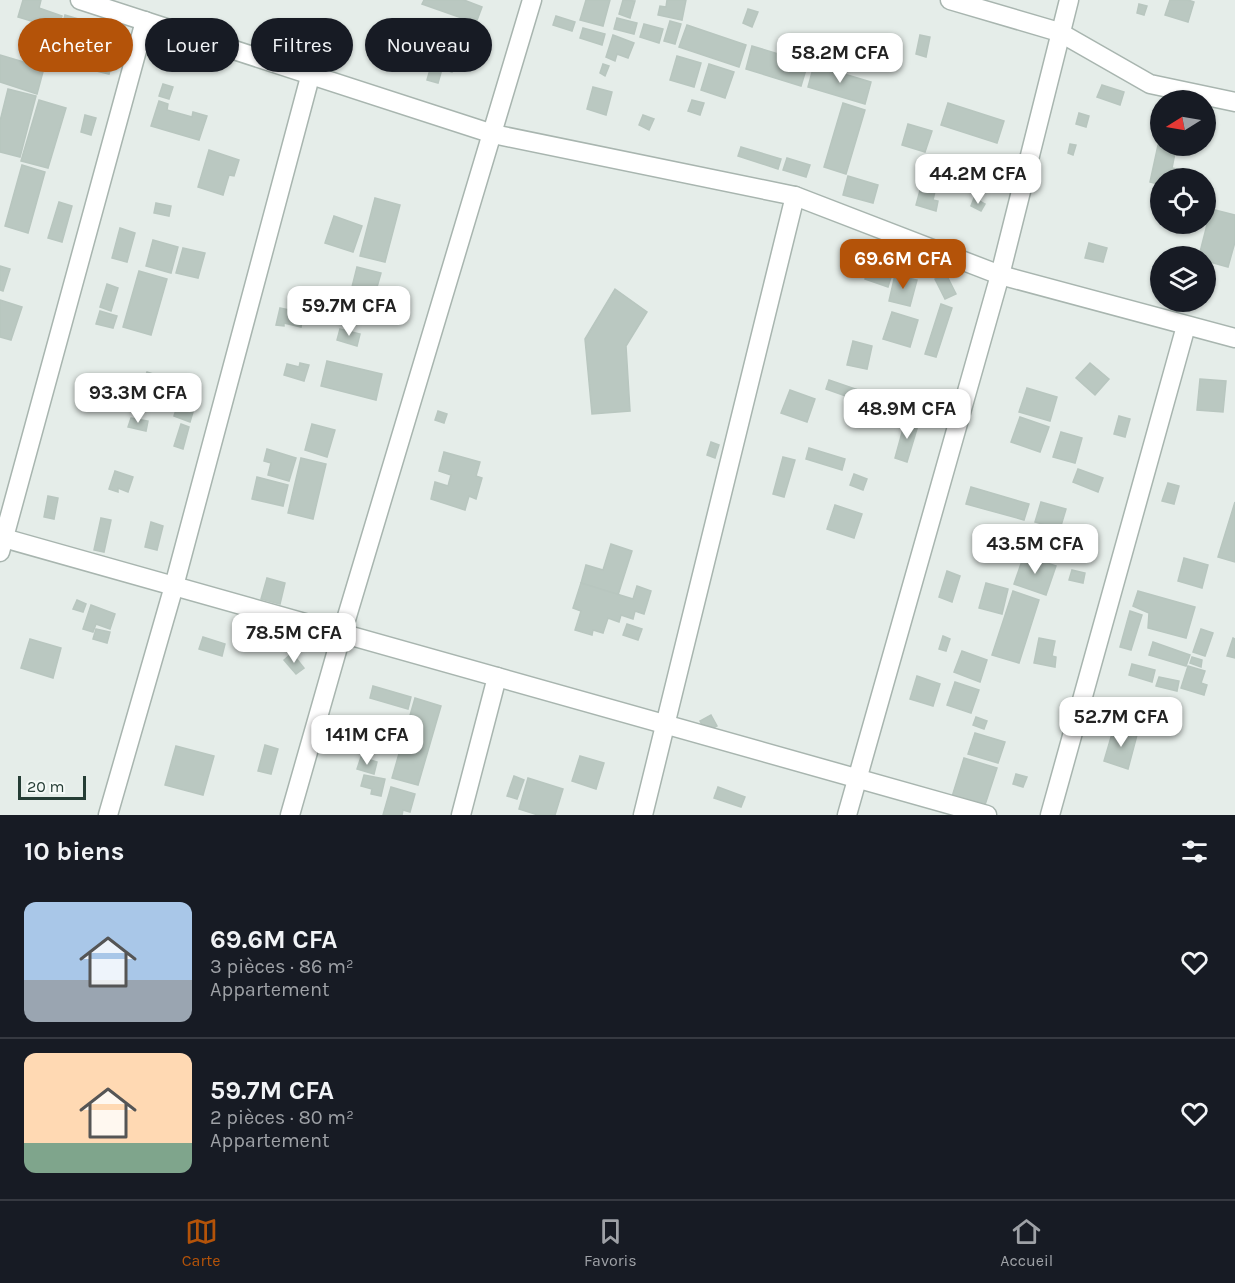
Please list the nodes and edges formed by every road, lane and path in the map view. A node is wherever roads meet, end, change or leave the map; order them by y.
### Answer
1 (80, 0) edge
2 (532, 0) edge
3 (950, 0) edge
4 (1069, 0) edge
5 (145, 21) joint
6 (1059, 32) junction
7 (239, 51) edge
8 (310, 74) junction
9 (1235, 102) edge
10 (493, 134) junction
11 (795, 196) junction
12 (1000, 275) junction
13 (1186, 326) junction
14 (1235, 338) edge
15 (1, 542) edge
16 (174, 586) junction
17 (342, 633) junction
18 (497, 677) junction
19 (666, 724) junction
20 (857, 778) junction
21 (108, 815) edge
22 (290, 815) edge
23 (461, 815) edge
24 (643, 815) edge
25 (847, 815) edge
26 (987, 815) edge
27 (1050, 815) edge

1 - 5 street
2 - 10 street
3 - 6 street
4 - 6 street
5 - 15 street
6 - 9 street
6 - 12 street
7 - 8 street
8 - 10 street
8 - 16 street
10 - 11 street
10 - 17 street
11 - 12 street
11 - 19 street
12 - 13 street
12 - 20 street
13 - 14 street
13 - 27 street
15 - 16 street
16 - 17 street
16 - 21 street
17 - 18 street
17 - 22 street
18 - 19 street
18 - 23 street
19 - 20 street
19 - 24 street
20 - 25 street
20 - 26 street

